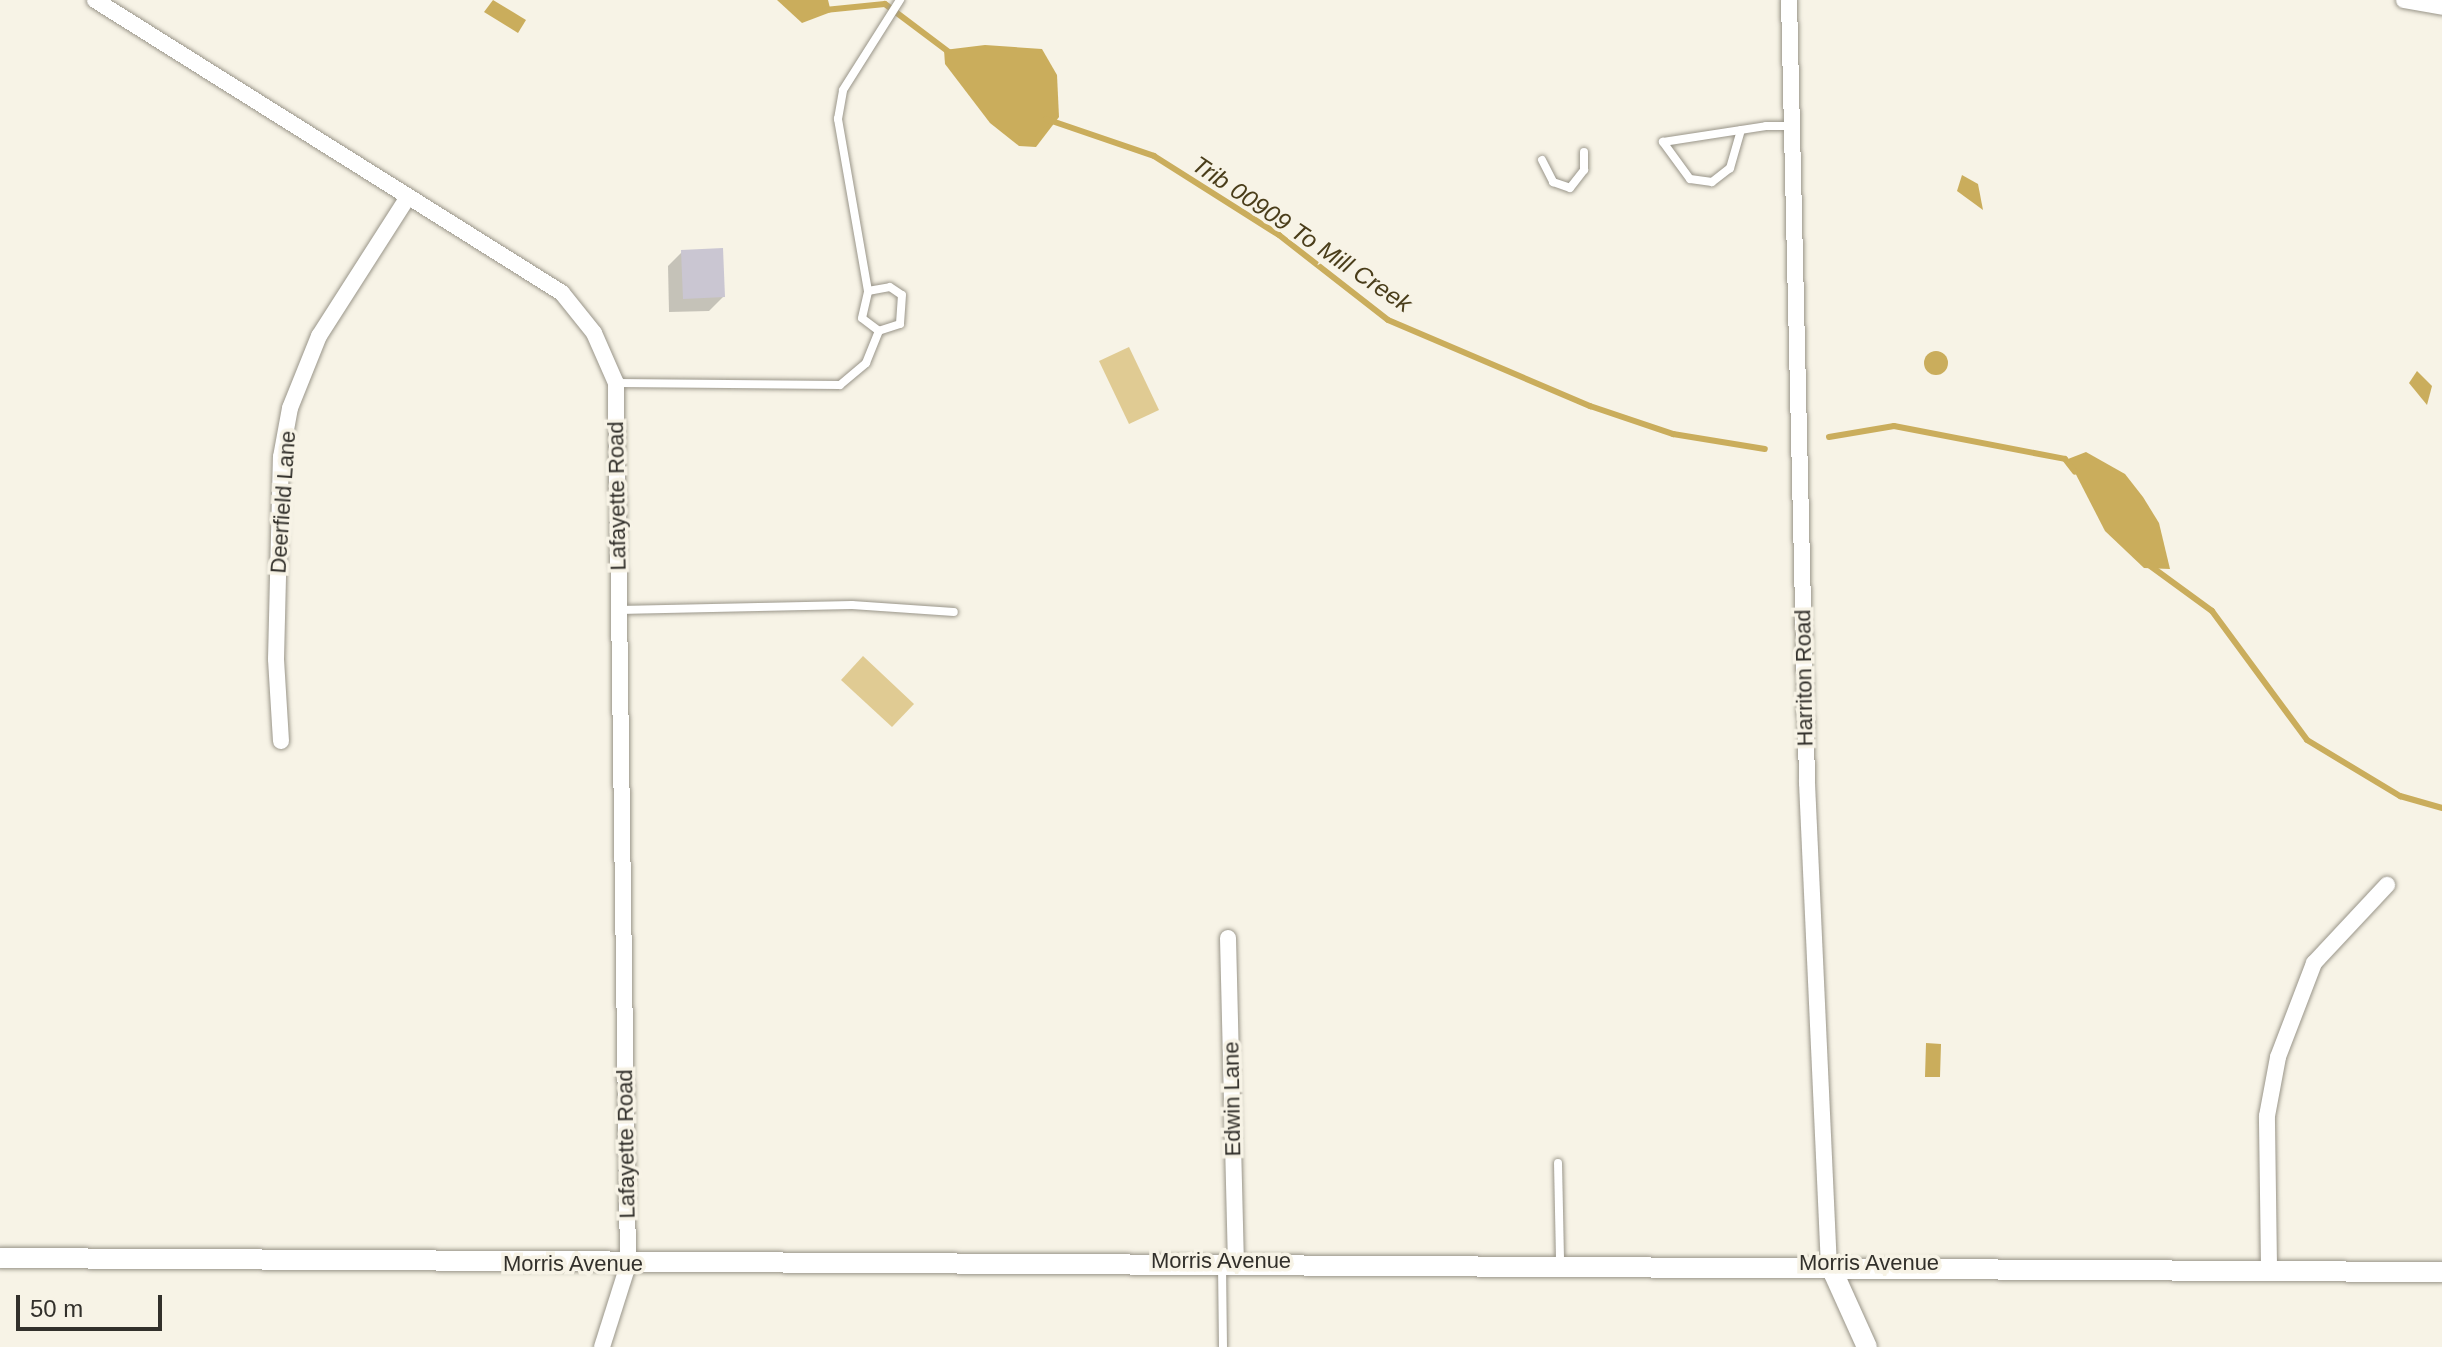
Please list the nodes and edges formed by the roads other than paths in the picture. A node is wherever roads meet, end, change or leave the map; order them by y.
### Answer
1 (95, 0) edge
2 (900, 0) edge
3 (1789, 0) edge
4 (2404, 0) edge
5 (2442, 7) edge
6 (1792, 126) junction
7 (1741, 130) junction
8 (1584, 152) dead end
9 (1542, 160) dead end
10 (408, 197) junction
11 (868, 291) junction
12 (879, 331) junction
13 (616, 383) junction
14 (619, 610) junction
15 (954, 612) dead end
16 (281, 741) dead end
17 (2387, 885) dead end
18 (1228, 938) dead end
19 (1558, 1163) dead end
20 (0, 1258) edge
21 (1229, 1260) junction
22 (1560, 1262) junction
23 (1829, 1263) junction
24 (628, 1265) junction
25 (2269, 1266) junction
26 (2442, 1272) edge
27 (602, 1347) edge
28 (1223, 1347) edge
29 (1867, 1347) edge

1 - 10 street, Lafayette Road
2 - 11 lane
3 - 6 street, Harriton Road
4 - 5 street
6 - 7 lane
6 - 23 street, Harriton Road
7 - 7 lane
8 - 9 lane
10 - 13 street, Lafayette Road
10 - 16 street, Deerfield Lane
11 - 12 lane
11 - 12 lane
12 - 13 lane
13 - 14 street, Lafayette Road
14 - 15 lane
14 - 24 street, Lafayette Road
17 - 25 street
18 - 21 street, Edwin Lane
19 - 22 lane
20 - 24 street, Morris Avenue
21 - 22 street, Morris Avenue
21 - 24 street, Morris Avenue
21 - 28 lane
22 - 23 street, Morris Avenue
23 - 25 street, Morris Avenue
23 - 29 street, Harriton Road
24 - 27 street, Lafayette Road
25 - 26 street, Morris Avenue

